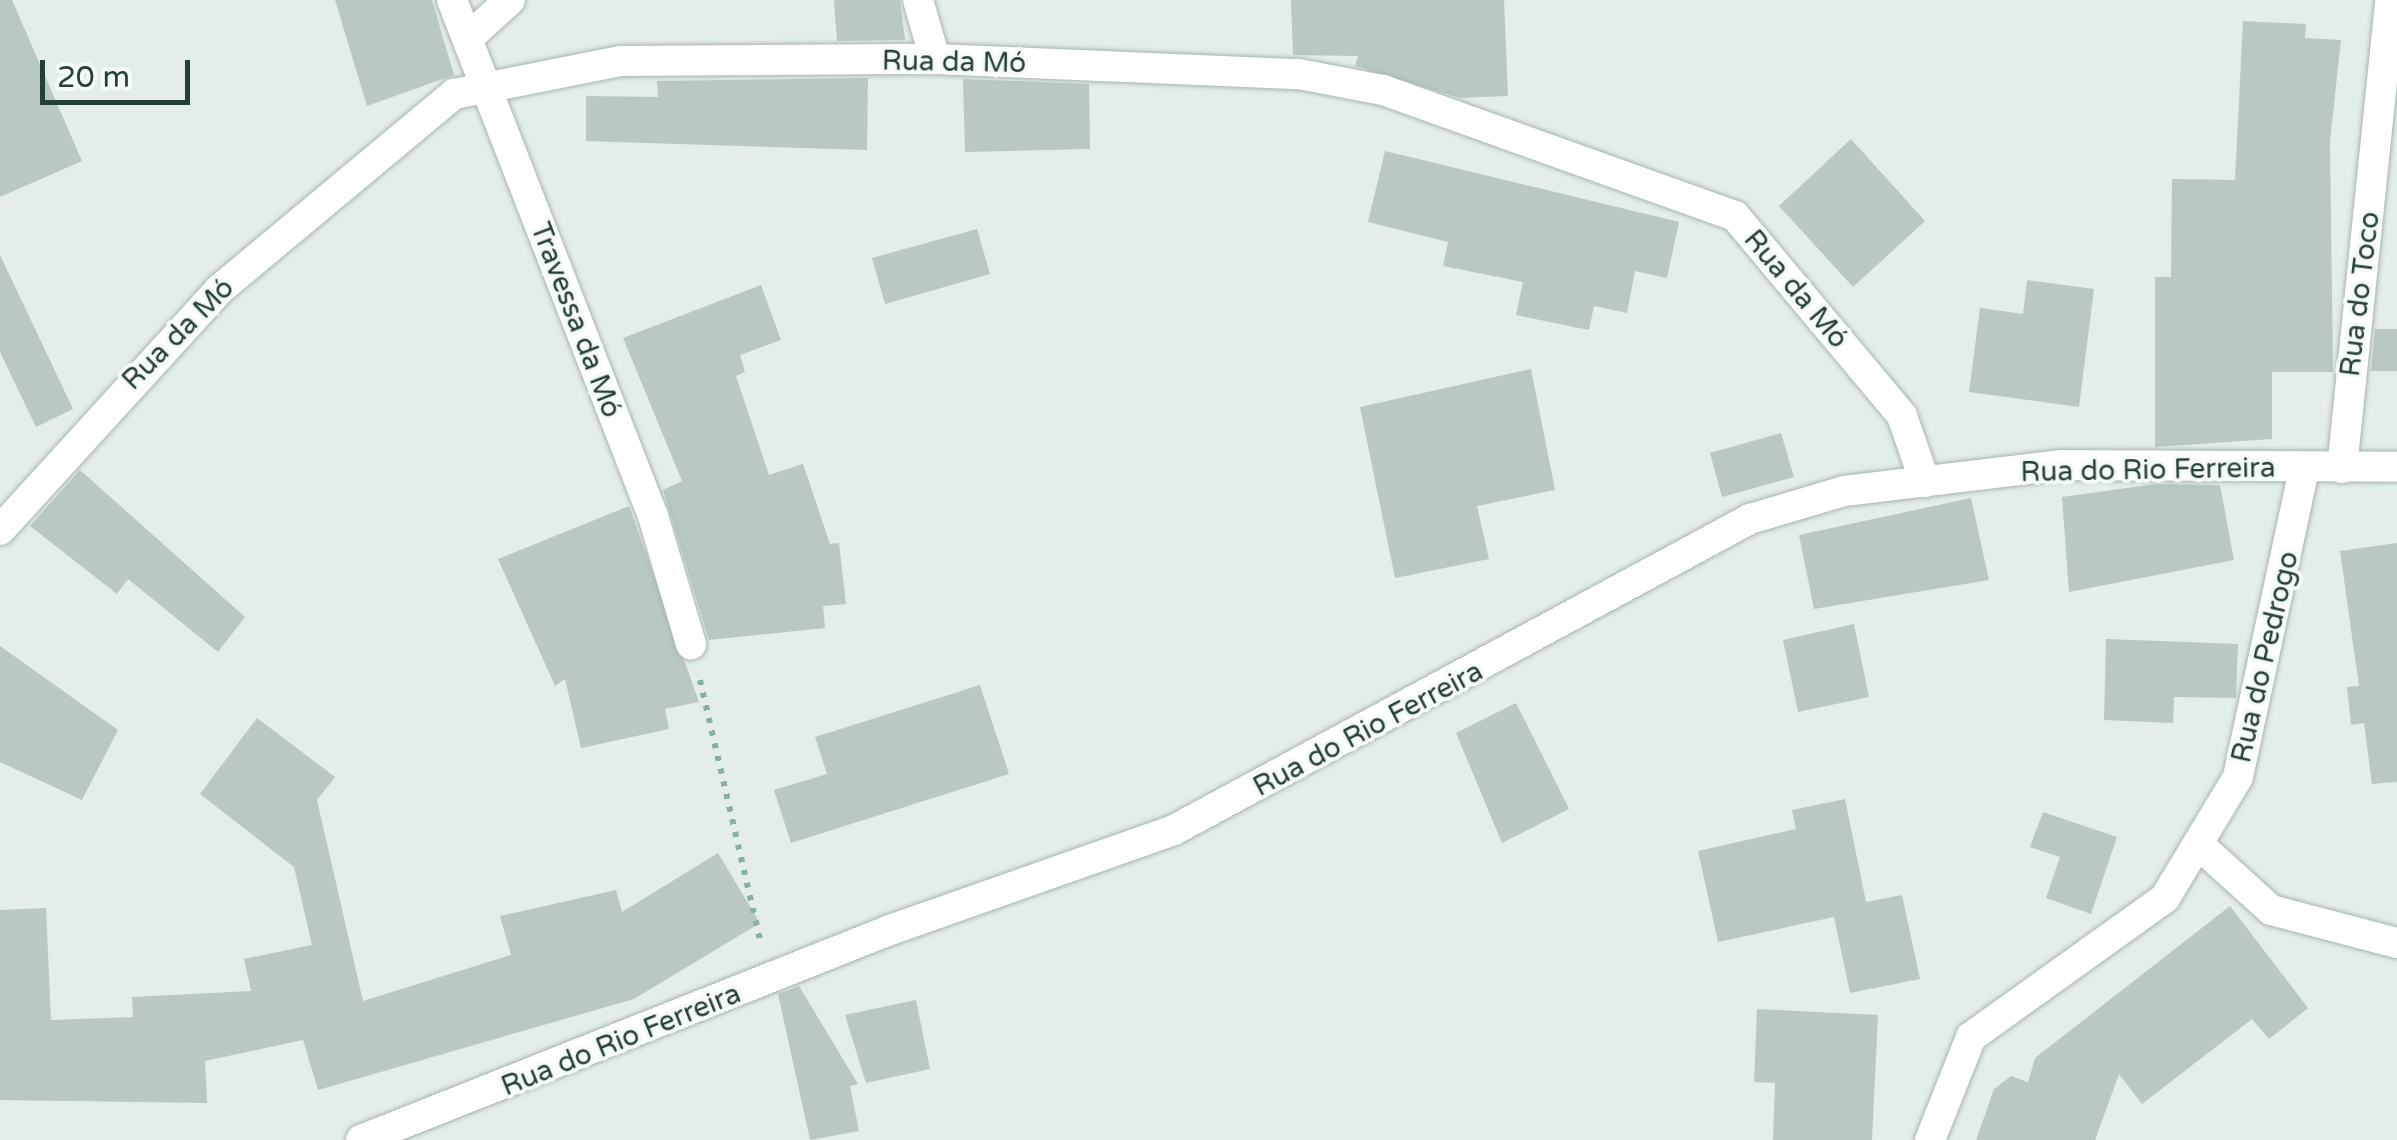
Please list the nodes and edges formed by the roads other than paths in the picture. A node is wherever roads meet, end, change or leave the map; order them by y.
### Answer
1 (452, 0) edge
2 (510, 0) edge
3 (918, 0) edge
4 (2390, 0) edge
5 (469, 38) junction
6 (935, 59) junction
7 (483, 81) junction
8 (2397, 467) edge
9 (2304, 468) junction
10 (2342, 468) junction
11 (1924, 482) junction
12 (0, 530) edge
13 (692, 644) road end
14 (2198, 844) junction
15 (2397, 942) edge
16 (361, 1140) edge
17 (1930, 1140) edge

1 - 5 street, Travessa da Mó
2 - 5 street
3 - 6 street
4 - 10 street, Rua do Toco
5 - 7 street, Travessa da Mó
6 - 7 street, Rua da Mó
6 - 11 street, Rua da Mó
7 - 12 street, Rua da Mó
7 - 13 street, Travessa da Mó
8 - 10 street, Rua do Rio Ferreira
9 - 10 street, Rua do Rio Ferreira
9 - 11 street, Rua do Rio Ferreira
9 - 14 street, Rua do Pedrogo
11 - 16 street, Rua do Rio Ferreira
14 - 15 street
14 - 17 street, Rua do Pedrogo

